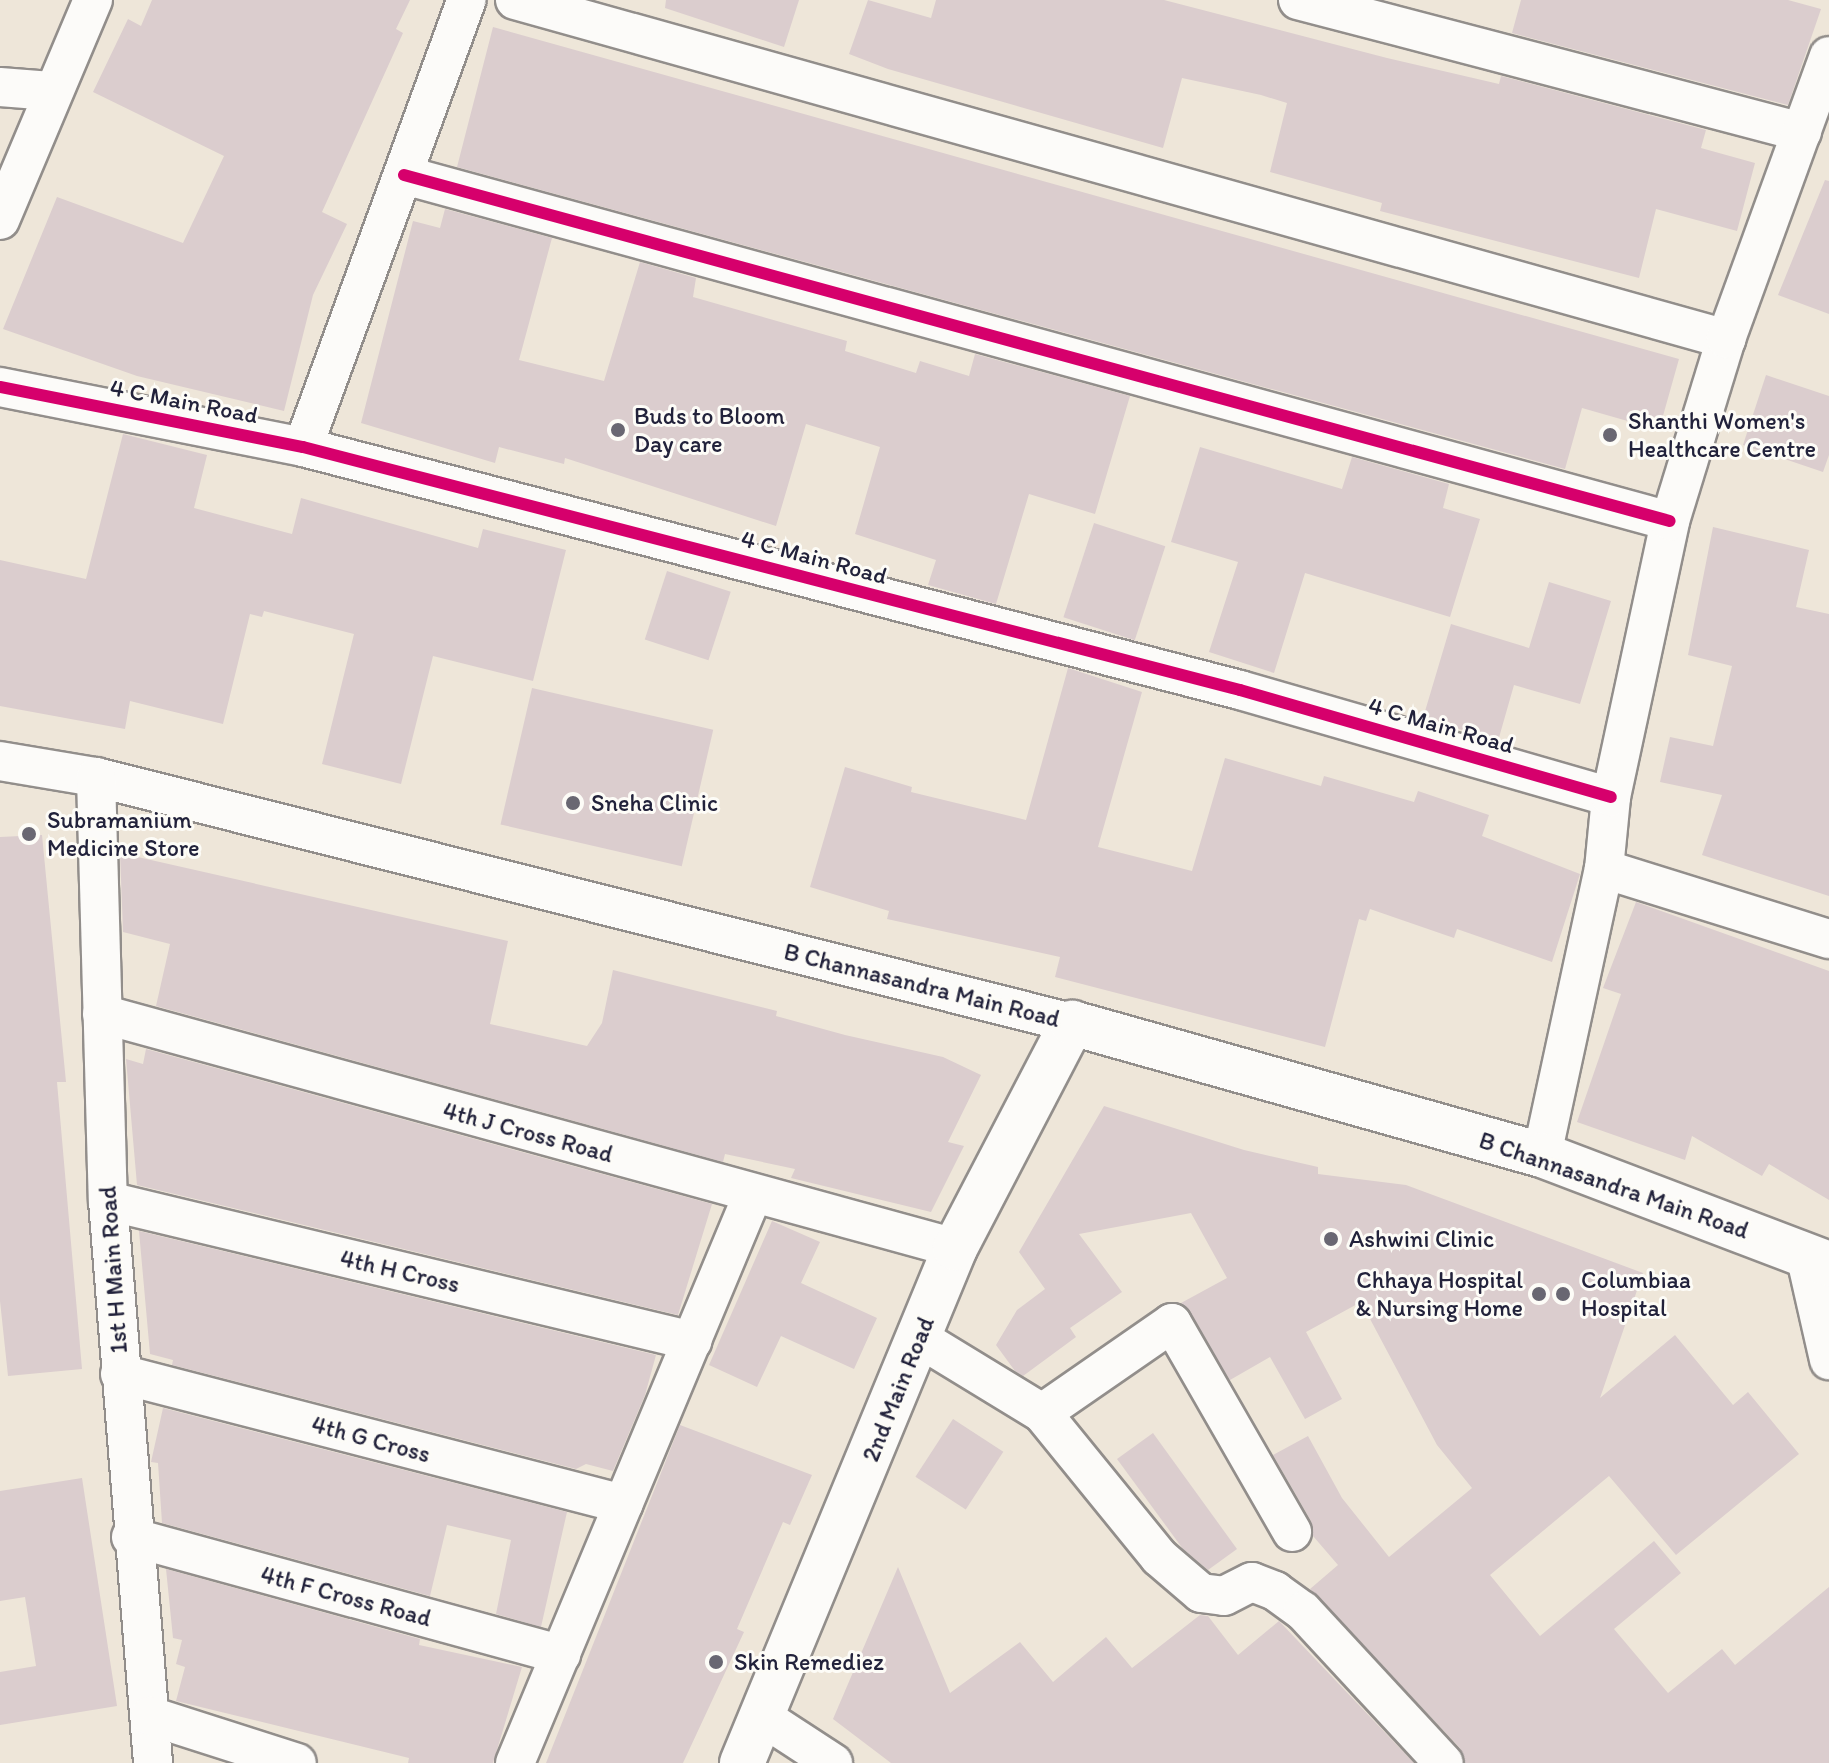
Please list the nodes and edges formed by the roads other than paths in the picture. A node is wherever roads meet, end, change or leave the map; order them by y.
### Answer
1 (93, 0) edge
2 (467, 0) edge
3 (515, 0) edge
4 (1298, 0) edge
5 (1829, 56) edge
6 (0, 87) edge
7 (51, 91) junction
8 (1802, 132) junction
9 (404, 175) junction
10 (0, 220) edge
11 (1726, 339) junction
12 (0, 387) edge
13 (303, 447) junction
14 (1670, 521) junction
15 (0, 761) edge
16 (96, 777) junction
17 (1611, 797) junction
18 (1604, 869) junction
19 (1829, 939) edge
20 (102, 1014) junction
21 (1072, 1023) junction
22 (1542, 1155) junction
23 (753, 1194) junction
24 (108, 1201) junction
25 (955, 1248) junction
26 (1817, 1259) edge
27 (919, 1338) junction
28 (692, 1341) junction
29 (1829, 1360) edge
30 (120, 1374) junction
31 (1042, 1413) junction
32 (623, 1504) junction
33 (1292, 1532) dead end
34 (131, 1537) junction
35 (561, 1655) junction
36 (150, 1716) junction
37 (761, 1716) junction
38 (153, 1763) edge
39 (297, 1763) edge
40 (515, 1763) edge
41 (742, 1763) edge
42 (833, 1763) edge
43 (1444, 1763) edge

1 - 7 street
2 - 9 street
3 - 11 street
4 - 8 street
5 - 8 street
6 - 7 street
7 - 10 street
8 - 11 street
9 - 13 street
9 - 14 street
11 - 14 street
12 - 13 street, 4 C Main Road
13 - 17 street, 4 C Main Road
14 - 17 street
15 - 16 street, B Channasandra Main Road
16 - 20 street, 1st H Main Road
16 - 21 street, B Channasandra Main Road
17 - 18 street
18 - 19 street
18 - 22 street
20 - 23 street, 4th J Cross Road
20 - 24 street, 1st H Main Road
21 - 22 main road, B Channasandra Main Road
21 - 25 main road, 2nd Main Road
22 - 26 main road, B Channasandra Main Road
23 - 25 street, 4th J Cross Road
23 - 28 street
24 - 28 street, 4th H Cross
24 - 30 street, 1st H Main Road
25 - 27 main road, 2nd Main Road
26 - 29 street
27 - 31 street
27 - 37 main road, 2nd Main Road
28 - 32 street
30 - 32 street, 4th G Cross
30 - 34 street, 1st H Main Road
31 - 33 street
31 - 43 street
32 - 35 street
34 - 35 street, 4th F Cross Road
34 - 36 street, 1st H Main Road
35 - 40 street
36 - 38 street, 1st H Main Road
36 - 39 street
37 - 41 main road, 2nd Main Road
37 - 42 street

